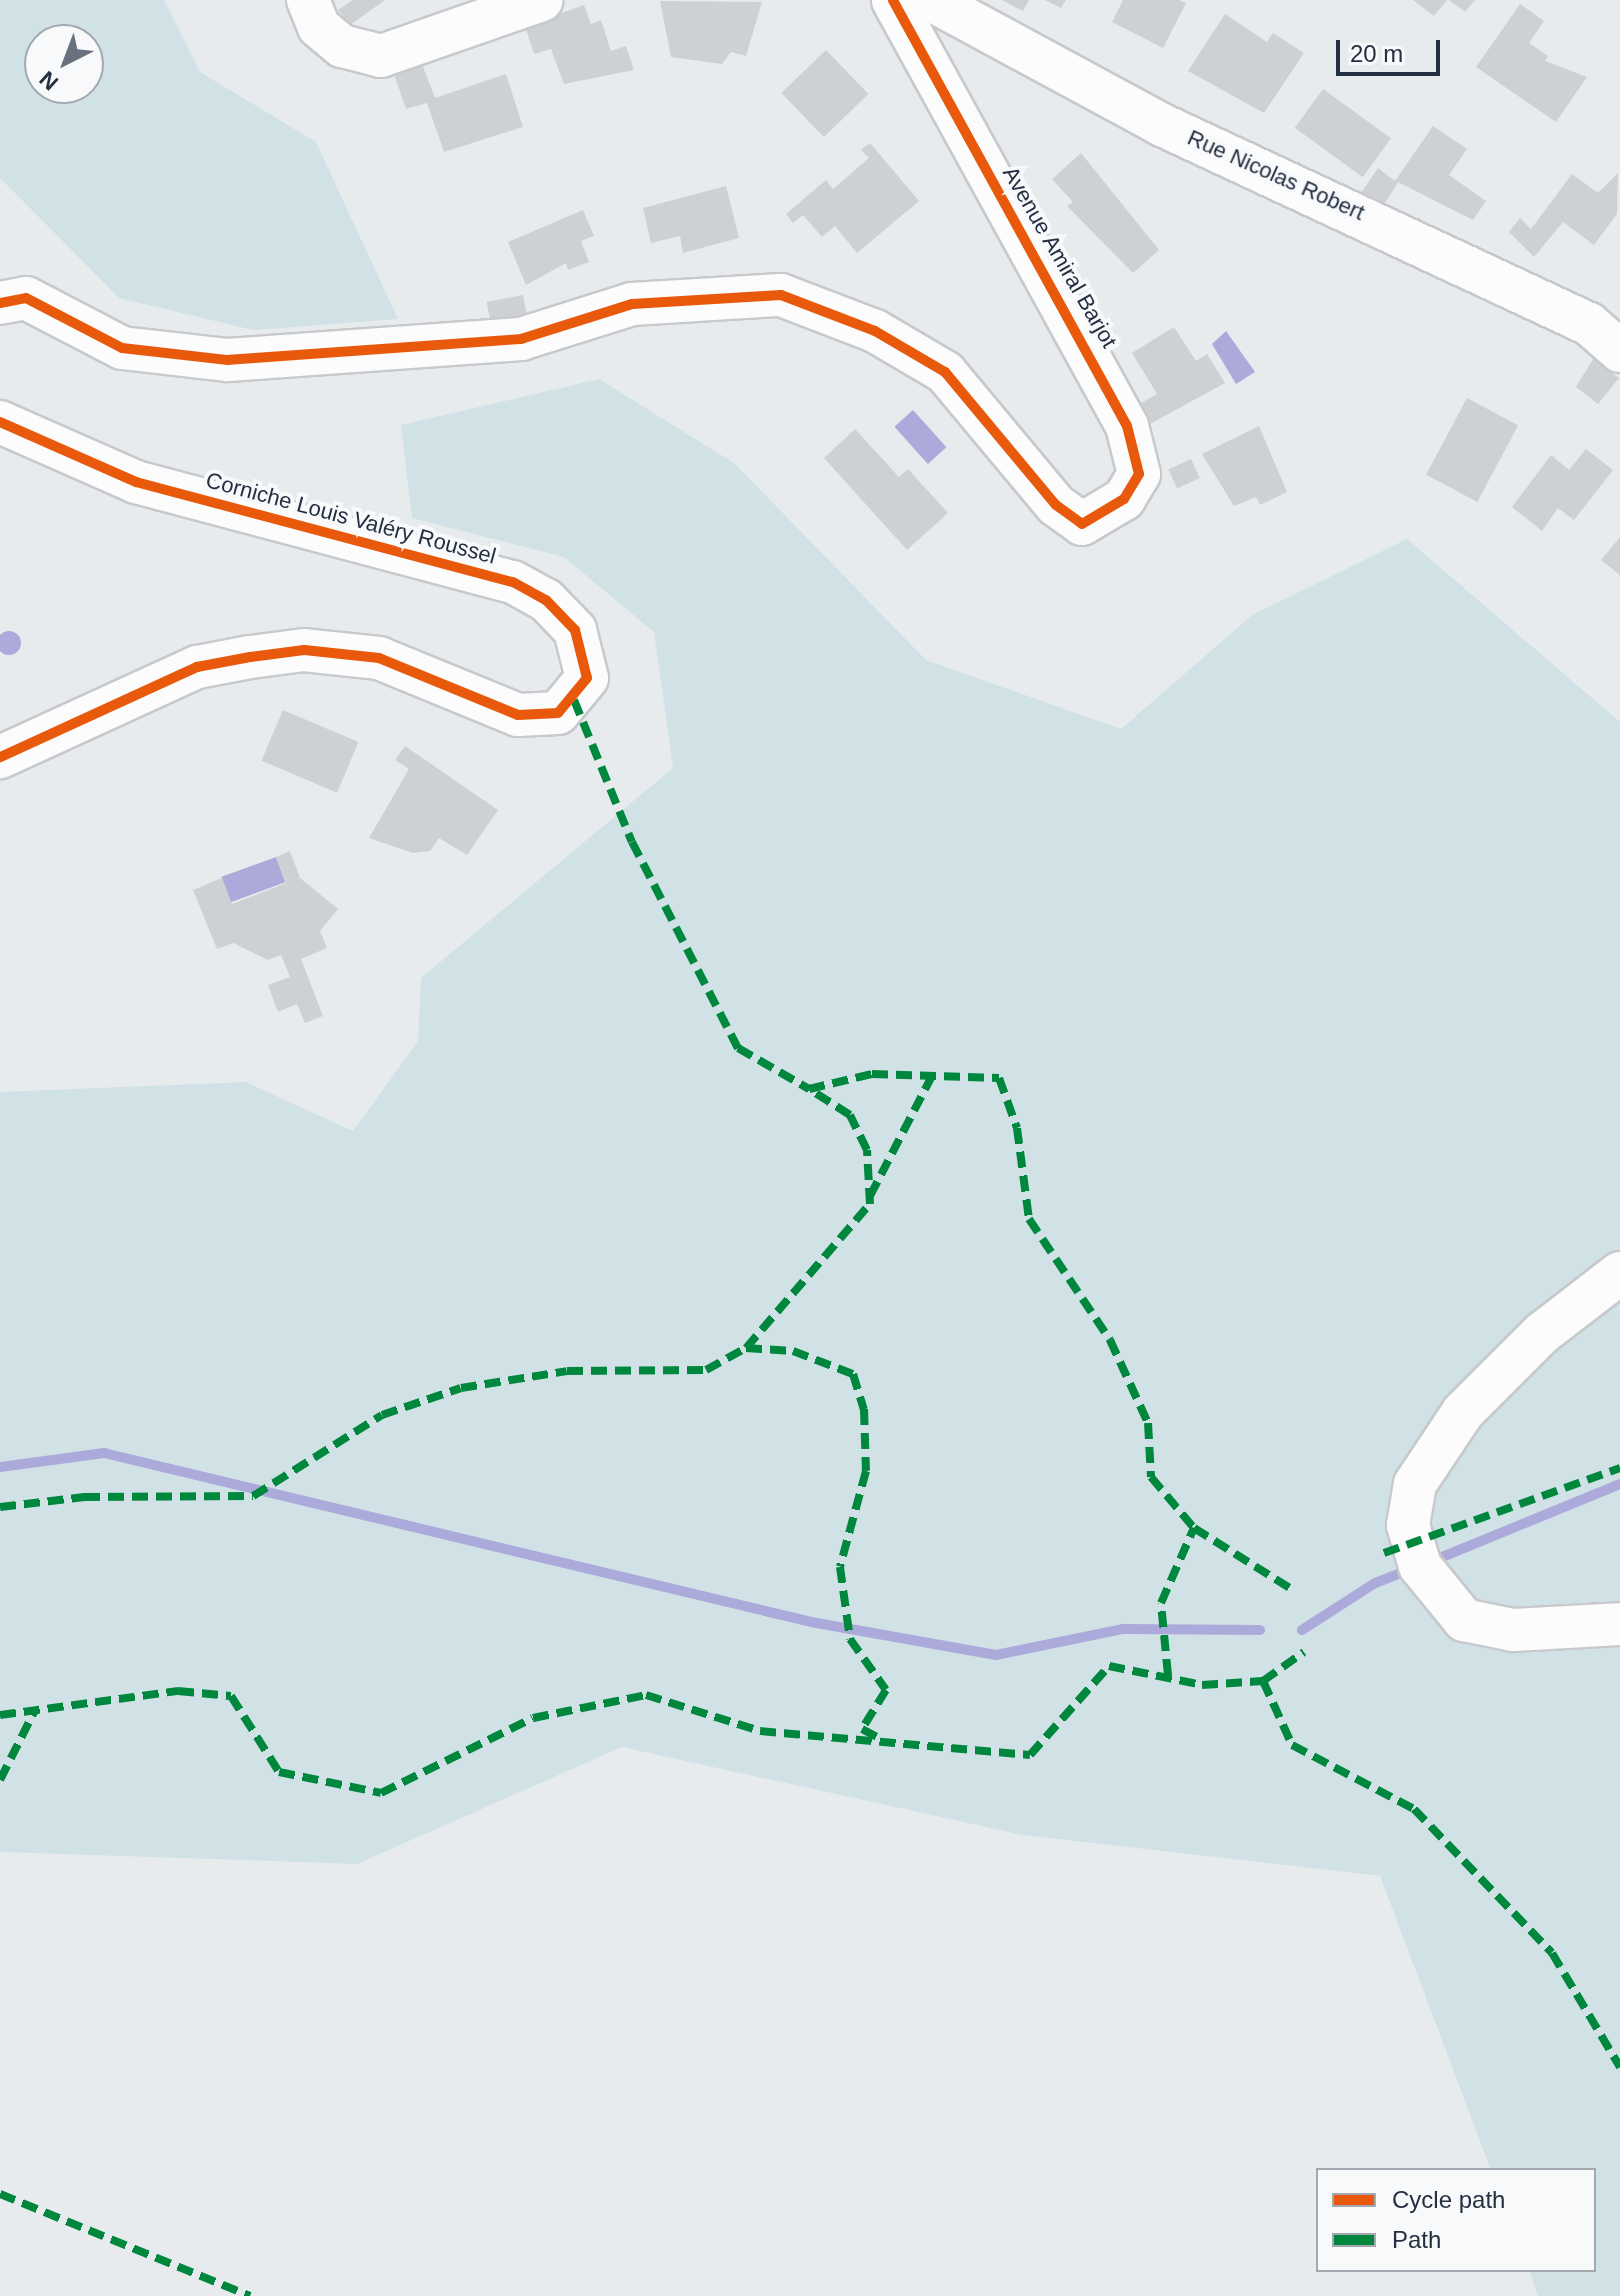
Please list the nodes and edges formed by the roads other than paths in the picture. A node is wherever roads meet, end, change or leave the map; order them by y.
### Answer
1 (308, 0) edge
2 (542, 0) edge
3 (893, 0) edge
4 (931, 0) edge
5 (0, 303) edge
6 (1620, 351) edge
7 (0, 422) edge
8 (0, 757) edge
9 (1620, 1273) edge
10 (1620, 1624) edge

1 - 2 street
3 - 5 street, Avenue Amiral Barjot
4 - 6 street, Rue Nicolas Robert
7 - 8 street, Corniche Louis Valéry Roussel
9 - 10 street

